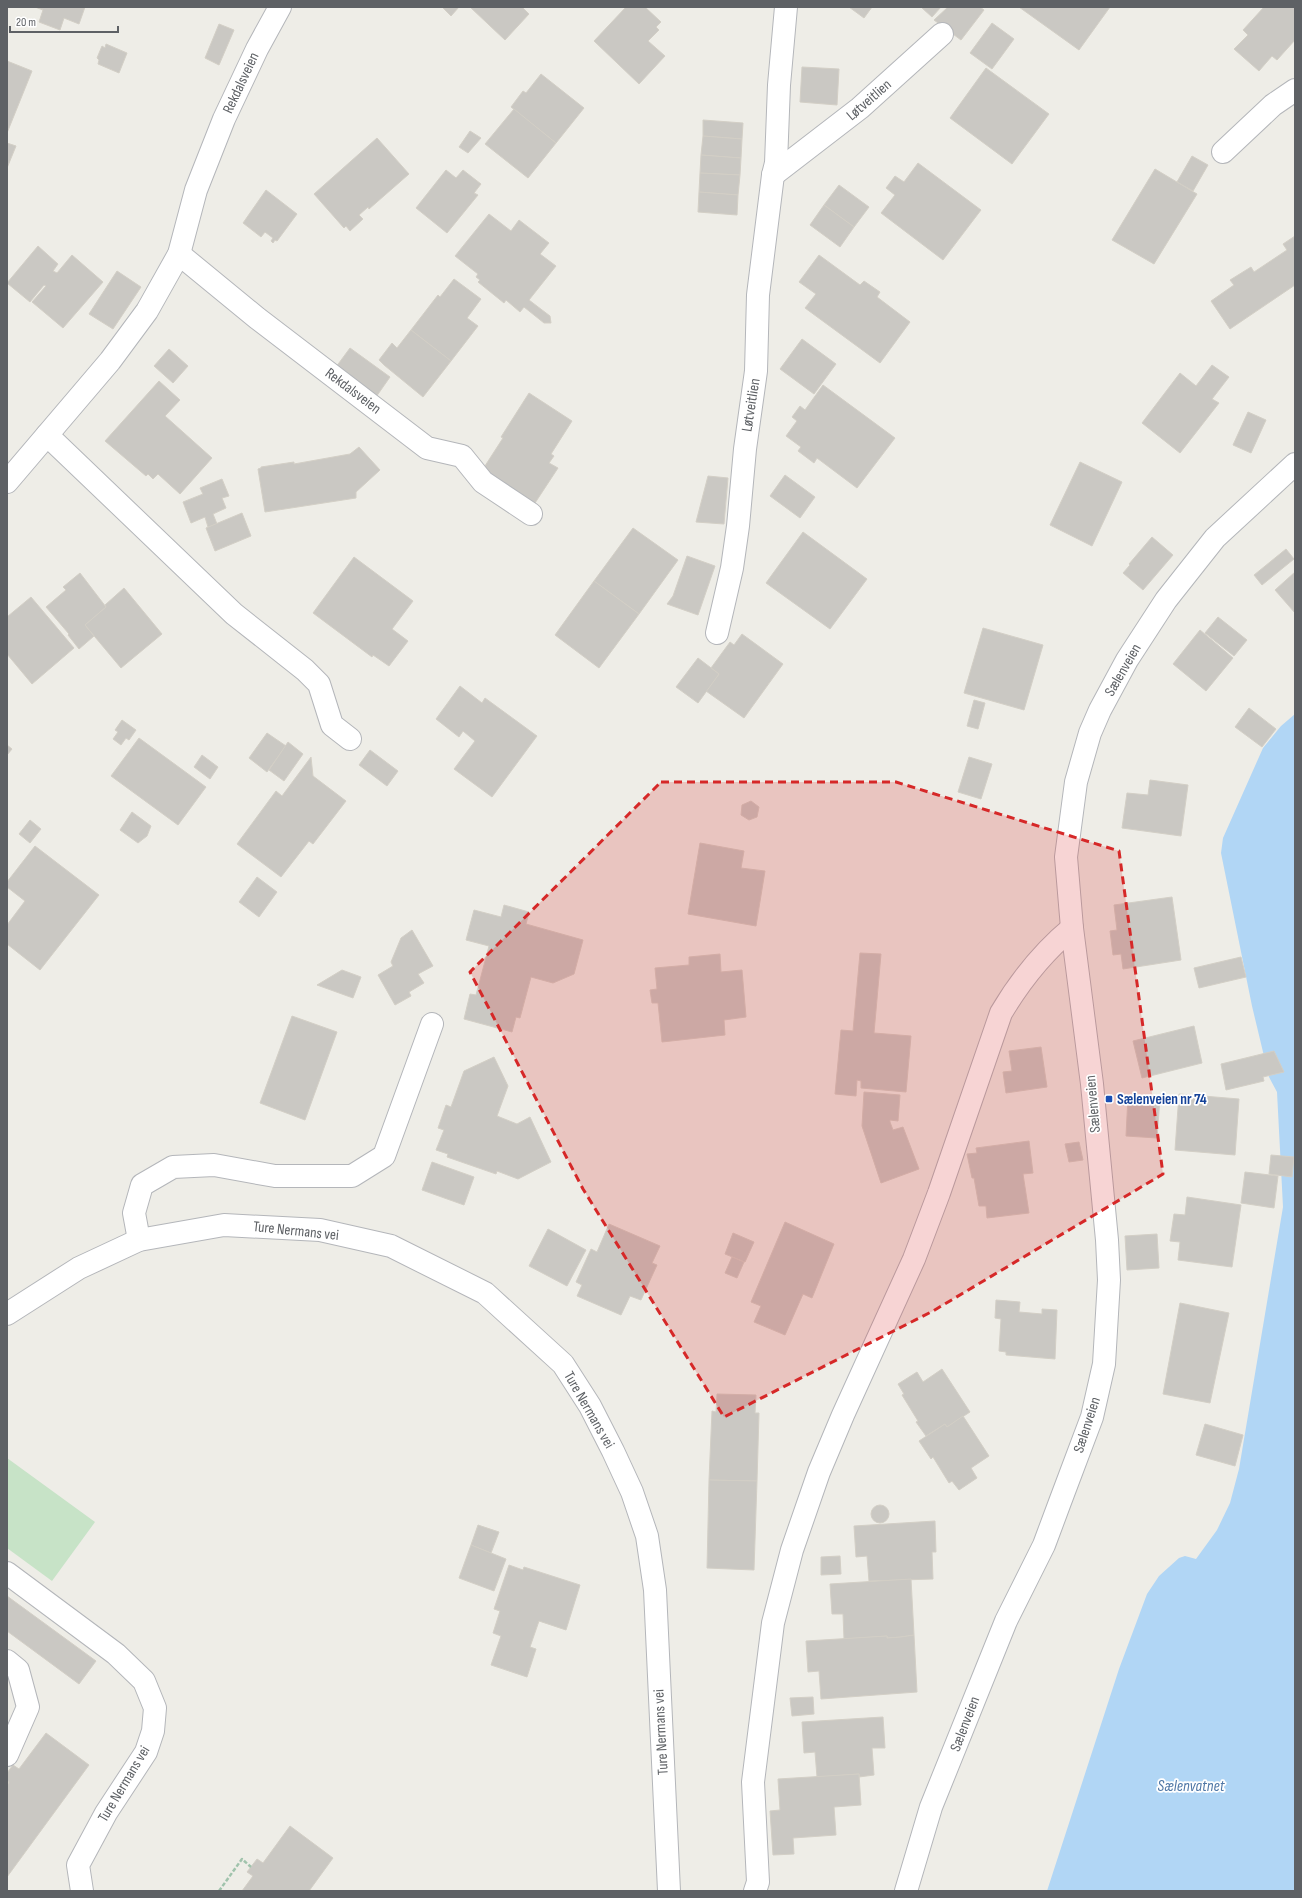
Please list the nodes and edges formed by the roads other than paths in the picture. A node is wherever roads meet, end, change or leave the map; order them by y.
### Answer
1 (280, 7) edge
2 (786, 7) edge
3 (942, 34) dead end
4 (1295, 90) edge
5 (1222, 152) dead end
6 (773, 175) junction
7 (178, 254) junction
8 (47, 434) junction
9 (1295, 464) edge
10 (7, 482) edge
11 (532, 514) dead end
12 (717, 633) dead end
13 (350, 739) dead end
14 (1072, 928) junction
15 (432, 1024) dead end
16 (139, 1240) junction
17 (7, 1314) edge
18 (7, 1573) edge
19 (7, 1661) edge
20 (7, 1755) edge
21 (82, 1891) edge
22 (669, 1891) edge
23 (755, 1891) edge
24 (906, 1891) edge

1 - 7 street, Rekdalsveien
2 - 6 street, Løtveitlien
3 - 6 street, Løtveitlien
4 - 5 street
6 - 12 street, Løtveitlien
7 - 8 street, Rekdalsveien
7 - 11 street, Rekdalsveien
8 - 10 street, Rekdalsveien
8 - 13 street
9 - 14 street, Sælenveien
14 - 23 street
14 - 24 street, Sælenveien
15 - 16 street
16 - 17 street, Ture Nermans vei
16 - 22 street, Ture Nermans vei
18 - 21 street, Ture Nermans vei
19 - 20 street

